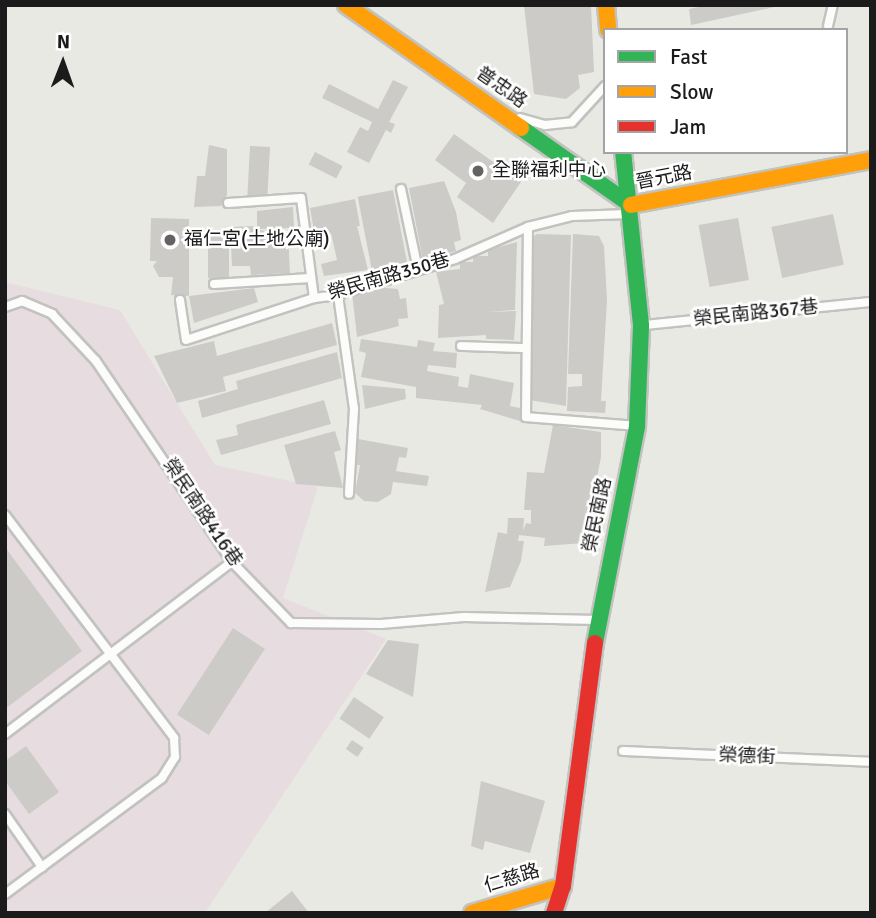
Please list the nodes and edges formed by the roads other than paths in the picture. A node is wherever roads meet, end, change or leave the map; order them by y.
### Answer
1 (346, 5) edge
2 (606, 5) edge
3 (833, 5) edge
4 (828, 26) dead end
5 (608, 28) edge
6 (603, 88) edge
7 (498, 111) junction
8 (623, 154) edge
9 (871, 160) edge
10 (401, 189) dead end
11 (228, 204) dead end
12 (631, 209) junction
13 (528, 227) junction
14 (418, 270) junction
15 (310, 278) junction
16 (214, 284) dead end
17 (338, 295) junction
18 (314, 298) junction
19 (180, 300) dead end
20 (871, 302) edge
21 (5, 307) edge
22 (641, 326) junction
23 (461, 346) dead end
24 (525, 348) junction
25 (637, 426) junction
26 (349, 494) dead end
27 (5, 515) edge
28 (232, 562) junction
29 (598, 620) junction
30 (110, 654) junction
31 (5, 734) edge
32 (623, 751) dead end
33 (871, 762) edge
34 (5, 814) edge
35 (42, 867) junction
36 (564, 886) junction
37 (5, 894) edge
38 (472, 913) edge
39 (554, 913) edge
40 (569, 913) edge

1 - 7 street, 普忠路
2 - 5 street
3 - 4 lane
6 - 7 lane
7 - 12 street, 普忠路
8 - 12 street, 榮民南路
9 - 12 street, 晉元路
10 - 14 lane
11 - 15 lane
12 - 13 lane, 榮民南路350巷
12 - 22 street, 榮民南路
13 - 14 lane, 榮民南路350巷
13 - 24 lane
14 - 17 lane, 榮民南路350巷
15 - 16 lane
15 - 18 lane
17 - 18 lane, 榮民南路350巷
17 - 26 lane
18 - 19 lane, 榮民南路350巷
20 - 22 lane, 榮民南路367巷
21 - 28 lane, 榮民南路416巷
22 - 25 street, 榮民南路
23 - 24 lane
24 - 25 lane
25 - 29 street, 榮民南路
27 - 30 lane
28 - 29 lane, 榮民南路416巷
28 - 30 lane
29 - 36 street, 榮民南路
30 - 31 lane
30 - 35 lane
32 - 33 lane, 榮德街
34 - 35 lane
35 - 37 lane
36 - 38 street, 仁慈路
36 - 39 street, 榮民南路
36 - 40 street, 榮民南路

